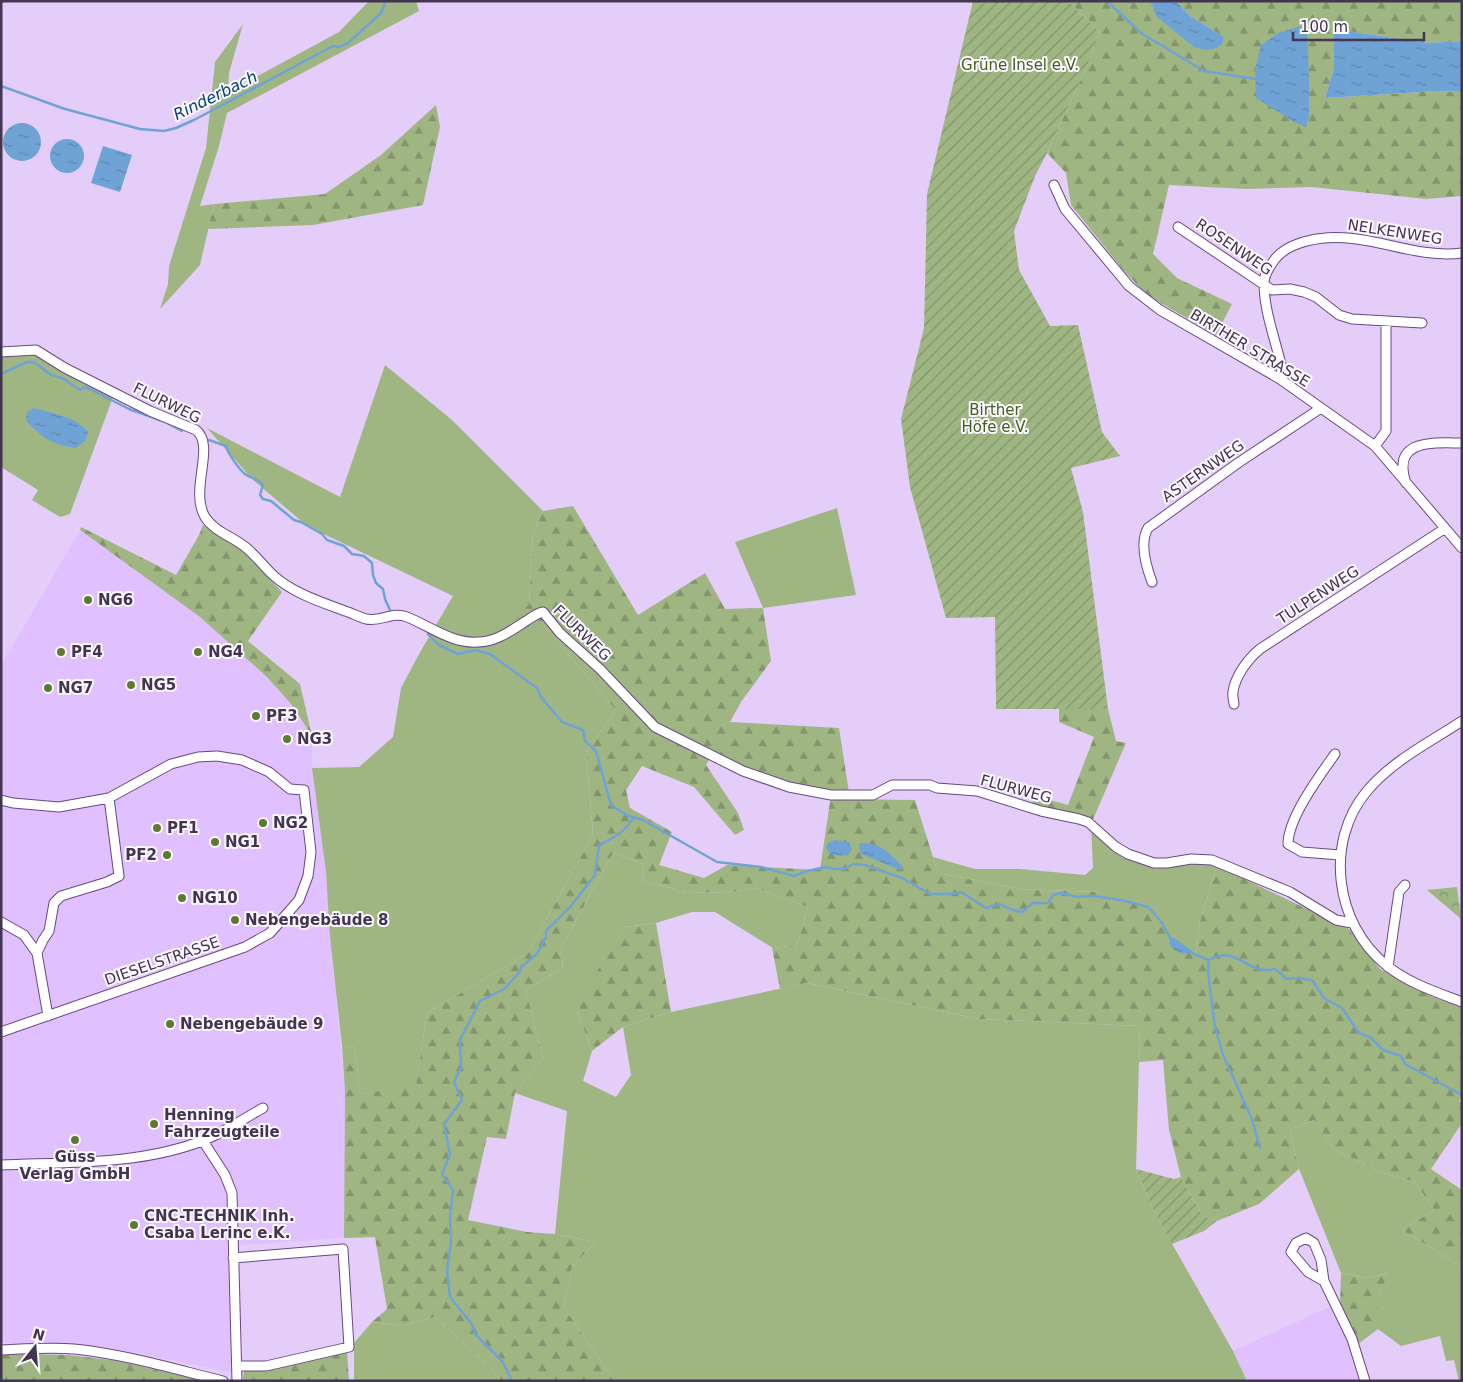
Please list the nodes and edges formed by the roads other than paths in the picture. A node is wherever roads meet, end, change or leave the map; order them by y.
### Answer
1 (1054, 185) dead end
2 (1178, 227) dead end
3 (1462, 253) edge
4 (1264, 285) junction
5 (1386, 321) junction
6 (1422, 323) dead end
7 (1, 352) edge
8 (1280, 379) junction
9 (1321, 408) junction
10 (1462, 442) edge
11 (1375, 446) junction
12 (1407, 486) junction
13 (1444, 529) junction
14 (1462, 548) edge
15 (1152, 582) dead end
16 (1234, 704) dead end
17 (1462, 721) edge
18 (1335, 754) dead end
19 (109, 798) junction
20 (1, 800) edge
21 (1340, 855) junction
22 (1405, 885) dead end
23 (1, 922) edge
24 (1352, 923) junction
25 (37, 953) junction
26 (1388, 967) junction
27 (1462, 1002) edge
28 (48, 1016) junction
29 (1, 1032) edge
30 (263, 1108) dead end
31 (204, 1141) junction
32 (1, 1165) edge
33 (233, 1258) junction
34 (1324, 1281) junction
35 (1, 1350) edge
36 (237, 1366) junction
37 (223, 1381) edge
38 (237, 1381) edge
39 (1365, 1381) edge

1 - 8 street, BIRTHER STRASSE
2 - 4 street, ROSENWEG
3 - 4 street, NELKENWEG
4 - 5 street, ROSENWEG
4 - 8 street
5 - 6 street, ROSENWEG
5 - 11 street
7 - 24 street, FLURWEG
8 - 9 street, BIRTHER STRASSE
9 - 11 street, BIRTHER STRASSE
9 - 15 street, ASTERNWEG
10 - 12 street
11 - 12 street, BIRTHER STRASSE
12 - 13 street, BIRTHER STRASSE
13 - 14 street, BIRTHER STRASSE
13 - 16 street, TULPENWEG
17 - 21 street
18 - 21 street
19 - 20 street
19 - 25 street
19 - 28 street, DIESELSTRASSE
21 - 24 street
22 - 26 street
23 - 25 street
24 - 26 street
25 - 28 street
26 - 27 street
28 - 29 street, DIESELSTRASSE
30 - 31 street
31 - 32 street
31 - 33 street
33 - 36 street
33 - 36 street
34 - 34 street
34 - 39 street
35 - 37 street
36 - 38 street

